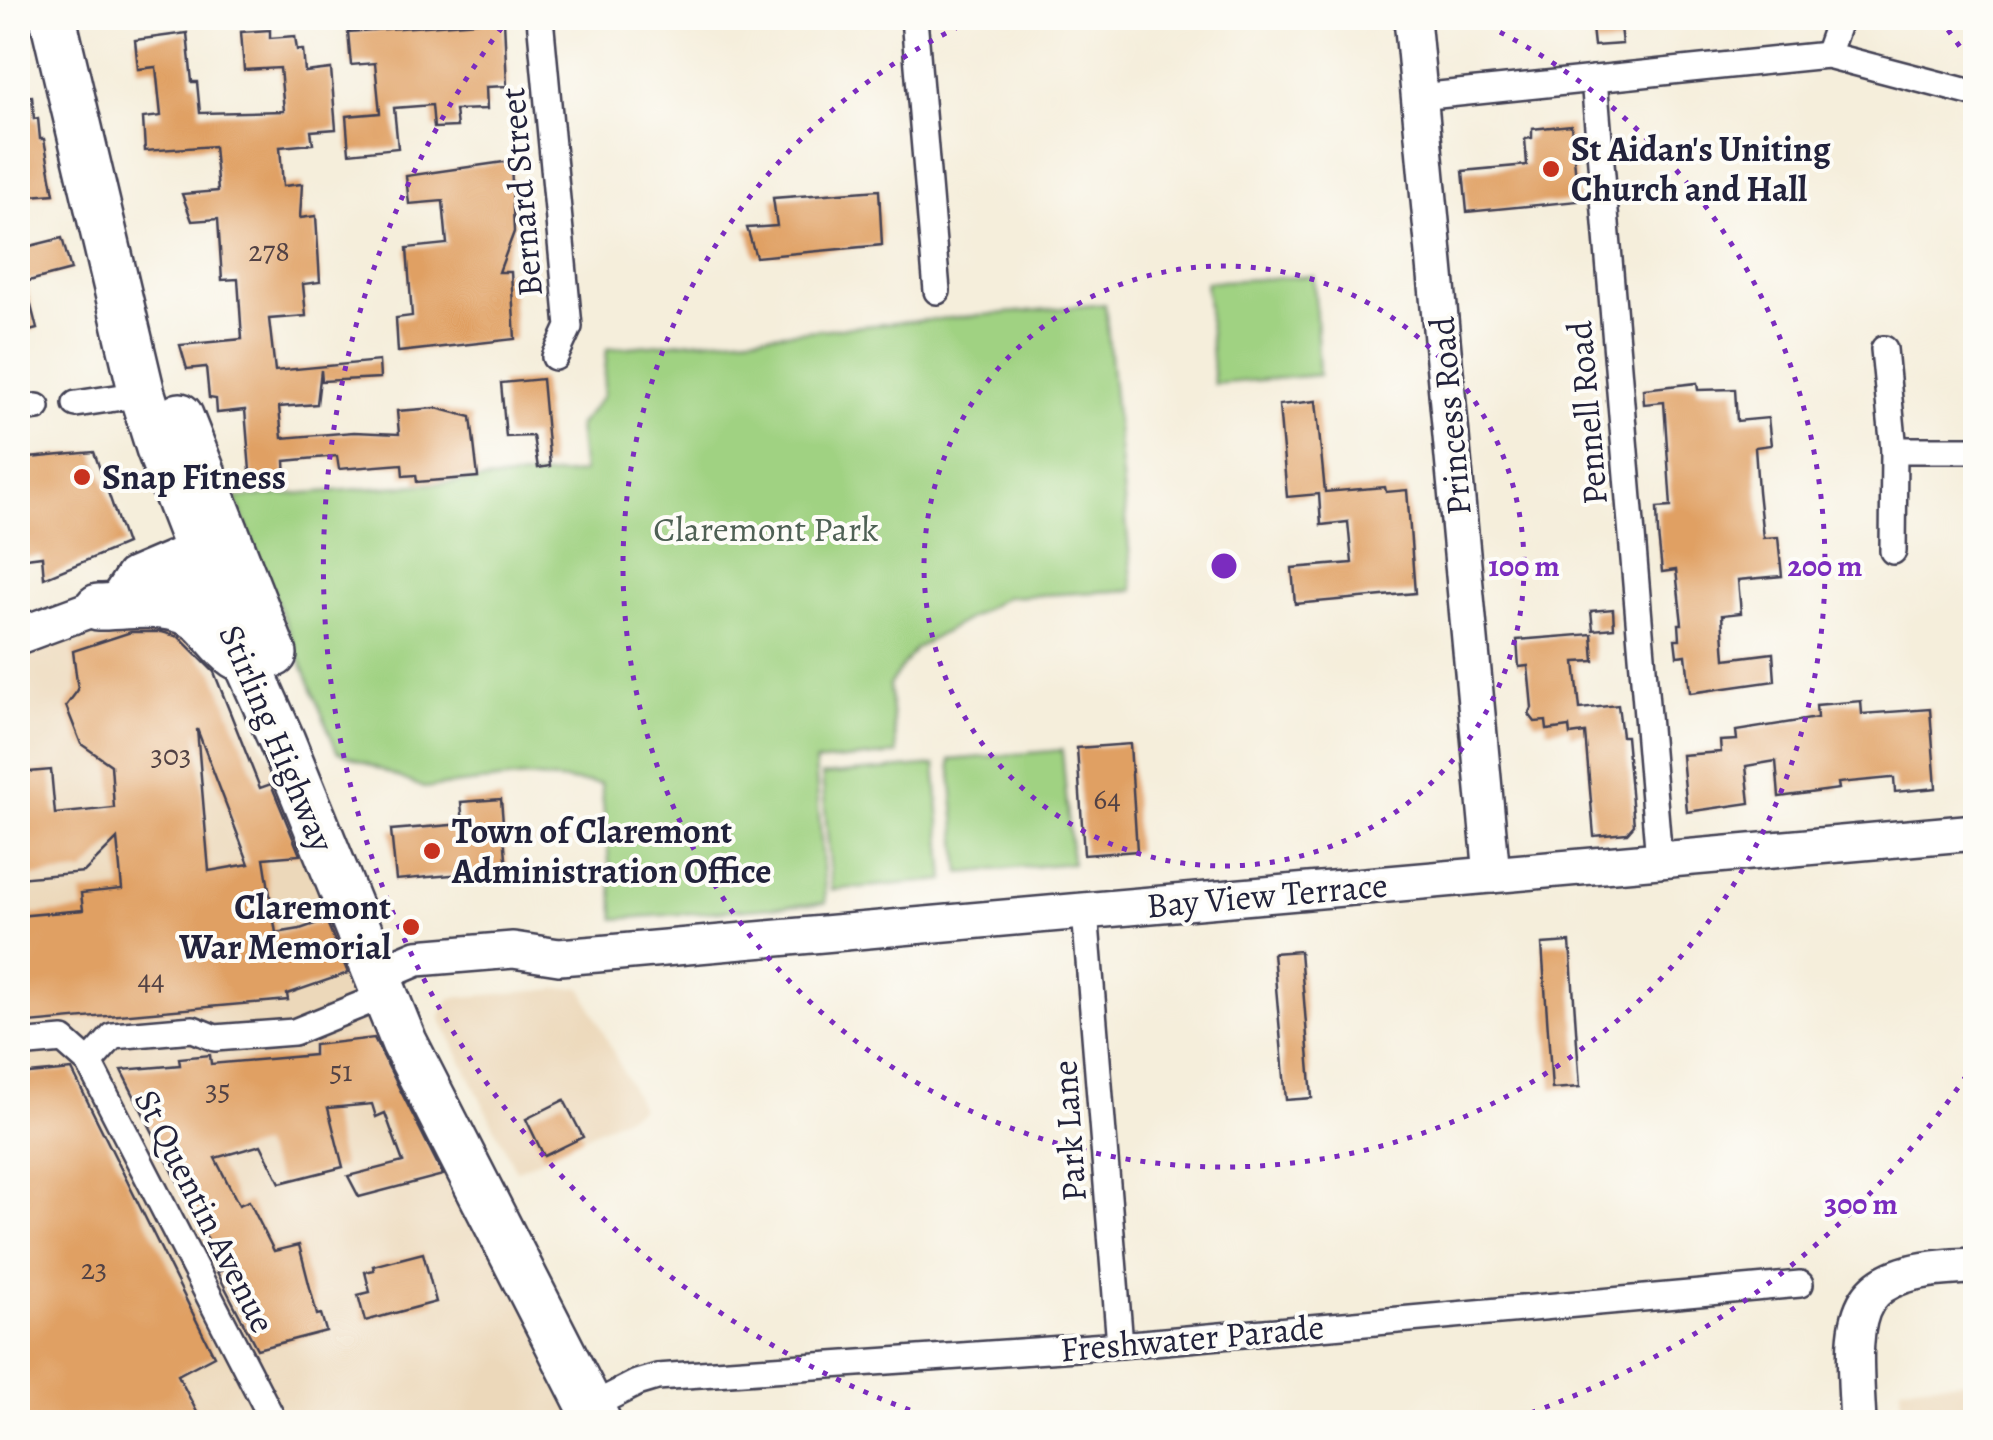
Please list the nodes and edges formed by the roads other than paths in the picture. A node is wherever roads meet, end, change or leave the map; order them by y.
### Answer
1 (53, 18) edge
2 (74, 18) edge
3 (540, 18) edge
4 (914, 18) edge
5 (1412, 18) edge
6 (1840, 18) edge
7 (1827, 56) junction
8 (1594, 79) junction
9 (1976, 94) edge
10 (1419, 98) junction
11 (937, 291) dead end
12 (1884, 349) dead end
13 (555, 357) dead end
14 (142, 394) junction
15 (76, 404) dead end
16 (1894, 450) junction
17 (1976, 450) edge
18 (1893, 550) dead end
19 (218, 556) junction
20 (108, 603) junction
21 (18, 636) edge
22 (245, 664) junction
23 (1976, 832) edge
24 (1659, 860) junction
25 (1492, 874) junction
26 (1085, 911) junction
27 (391, 981) junction
28 (18, 1044) edge
29 (89, 1063) junction
30 (1970, 1266) edge
31 (1800, 1284) dead end
32 (1120, 1345) junction
33 (604, 1412) edge
34 (274, 1422) edge
35 (1858, 1422) edge

1 - 14 highway, Stirling Highway
2 - 19 highway, Stirling Highway
3 - 13 street, Bernard Street
4 - 11 street
5 - 10 main road, Princess Road
6 - 7 street
7 - 8 street
7 - 9 street
8 - 10 street
8 - 24 street, Pennell Road
10 - 25 main road, Princess Road
12 - 16 street
14 - 15 street
14 - 19 highway, Stirling Highway
16 - 17 street
16 - 18 street
19 - 20 main road
19 - 22 highway, Stirling Highway
19 - 27 highway, Stirling Highway
20 - 21 main road
20 - 22 highway
22 - 27 highway, Stirling Highway
23 - 24 main road, Bay View Terrace
24 - 25 main road, Bay View Terrace
25 - 26 main road, Bay View Terrace
26 - 27 main road, Bay View Terrace
26 - 32 street, Park Lane
27 - 29 street, Bay View Terrace
27 - 33 highway, Stirling Highway
28 - 29 street, St Quentin Avenue
29 - 34 street, St Quentin Avenue
30 - 35 main road
31 - 32 street, Freshwater Parade
32 - 33 street, Freshwater Parade

